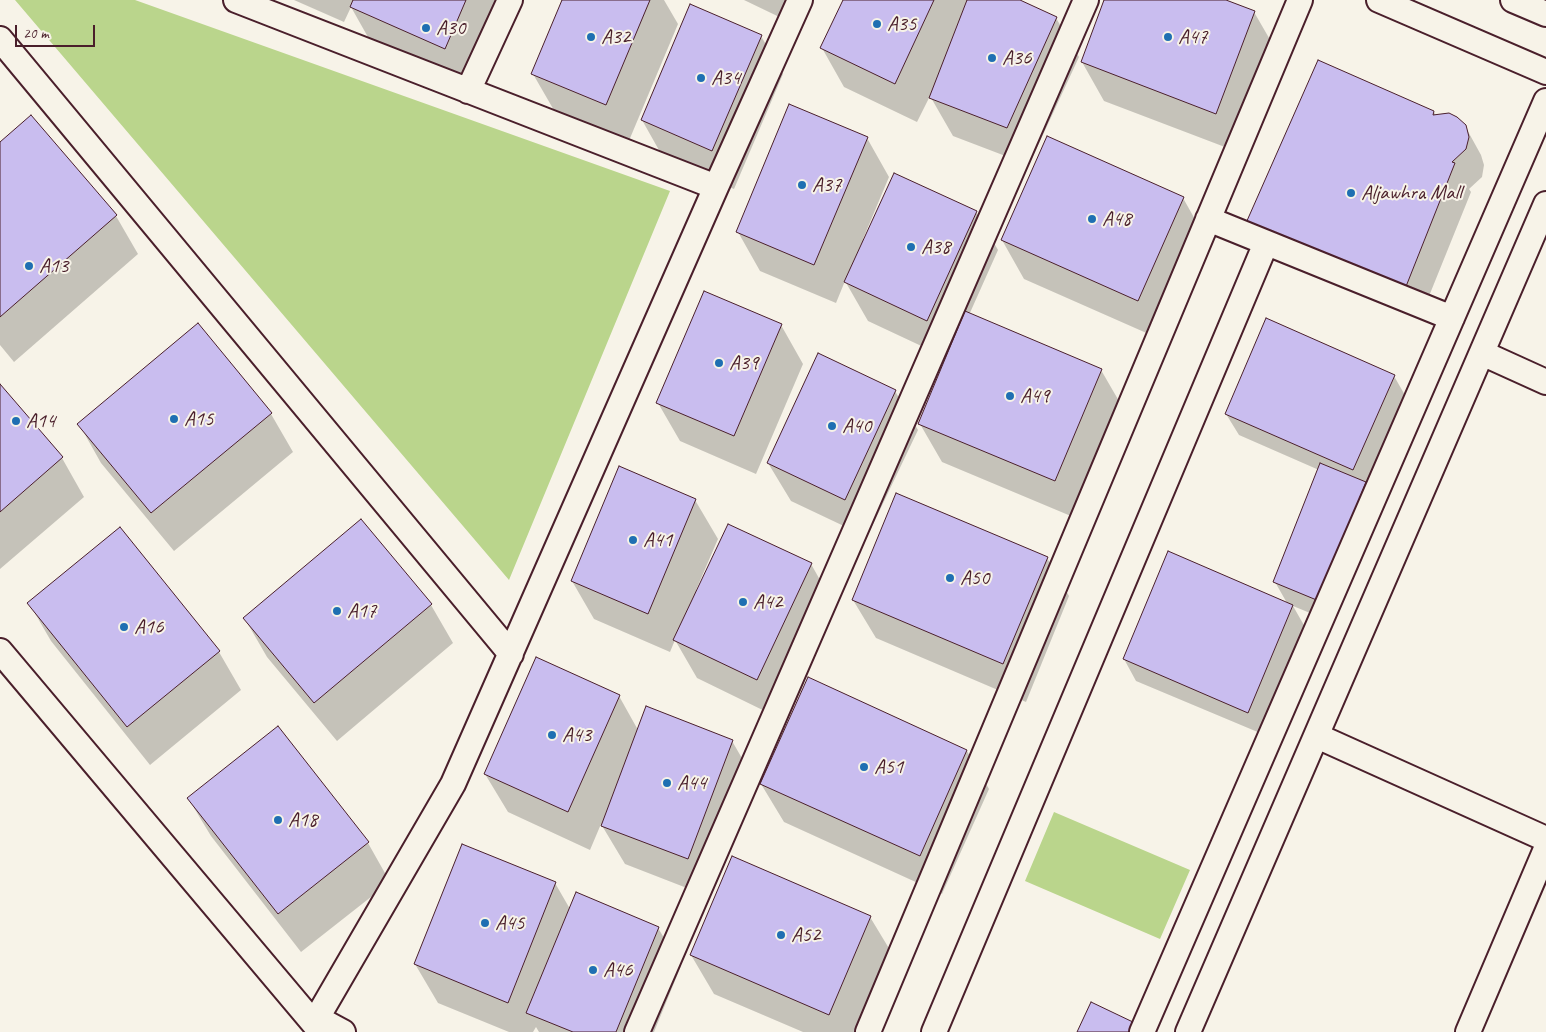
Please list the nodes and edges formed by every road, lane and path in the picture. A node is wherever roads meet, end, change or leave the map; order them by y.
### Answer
1 (236, 0) edge
2 (510, 0) edge
3 (800, 0) edge
4 (1086, 0) edge
5 (1300, 0) edge
6 (1379, 0) edge
7 (1513, 0) edge
8 (1546, 14) edge
9 (0, 39) edge
10 (1546, 72) edge
11 (468, 91) junction
12 (1546, 101) edge
13 (716, 188) junction
14 (1546, 204) edge
15 (1208, 219) junction
16 (1266, 243) junction
17 (1452, 318) junction
18 (1482, 353) junction
19 (1546, 382) edge
20 (0, 651) edge
21 (511, 654) junction
22 (1316, 736) junction
23 (1546, 839) edge
24 (1546, 849) edge
25 (320, 1027) edge
26 (343, 1032) edge
27 (637, 1032) edge
28 (868, 1032) edge
29 (934, 1032) edge
30 (1142, 1032) edge
31 (1188, 1032) edge
32 (1468, 1032) edge

1 - 11 street
2 - 11 street
3 - 13 street
4 - 27 street
5 - 15 street
6 - 10 street
7 - 8 street
9 - 21 street
11 - 13 street
12 - 17 street
13 - 21 street
14 - 18 street
15 - 16 street
15 - 28 street
16 - 17 street
16 - 29 street
17 - 30 street
18 - 19 street
18 - 22 street
20 - 25 street
21 - 25 street
22 - 23 street
22 - 31 street
24 - 32 street
25 - 26 street

